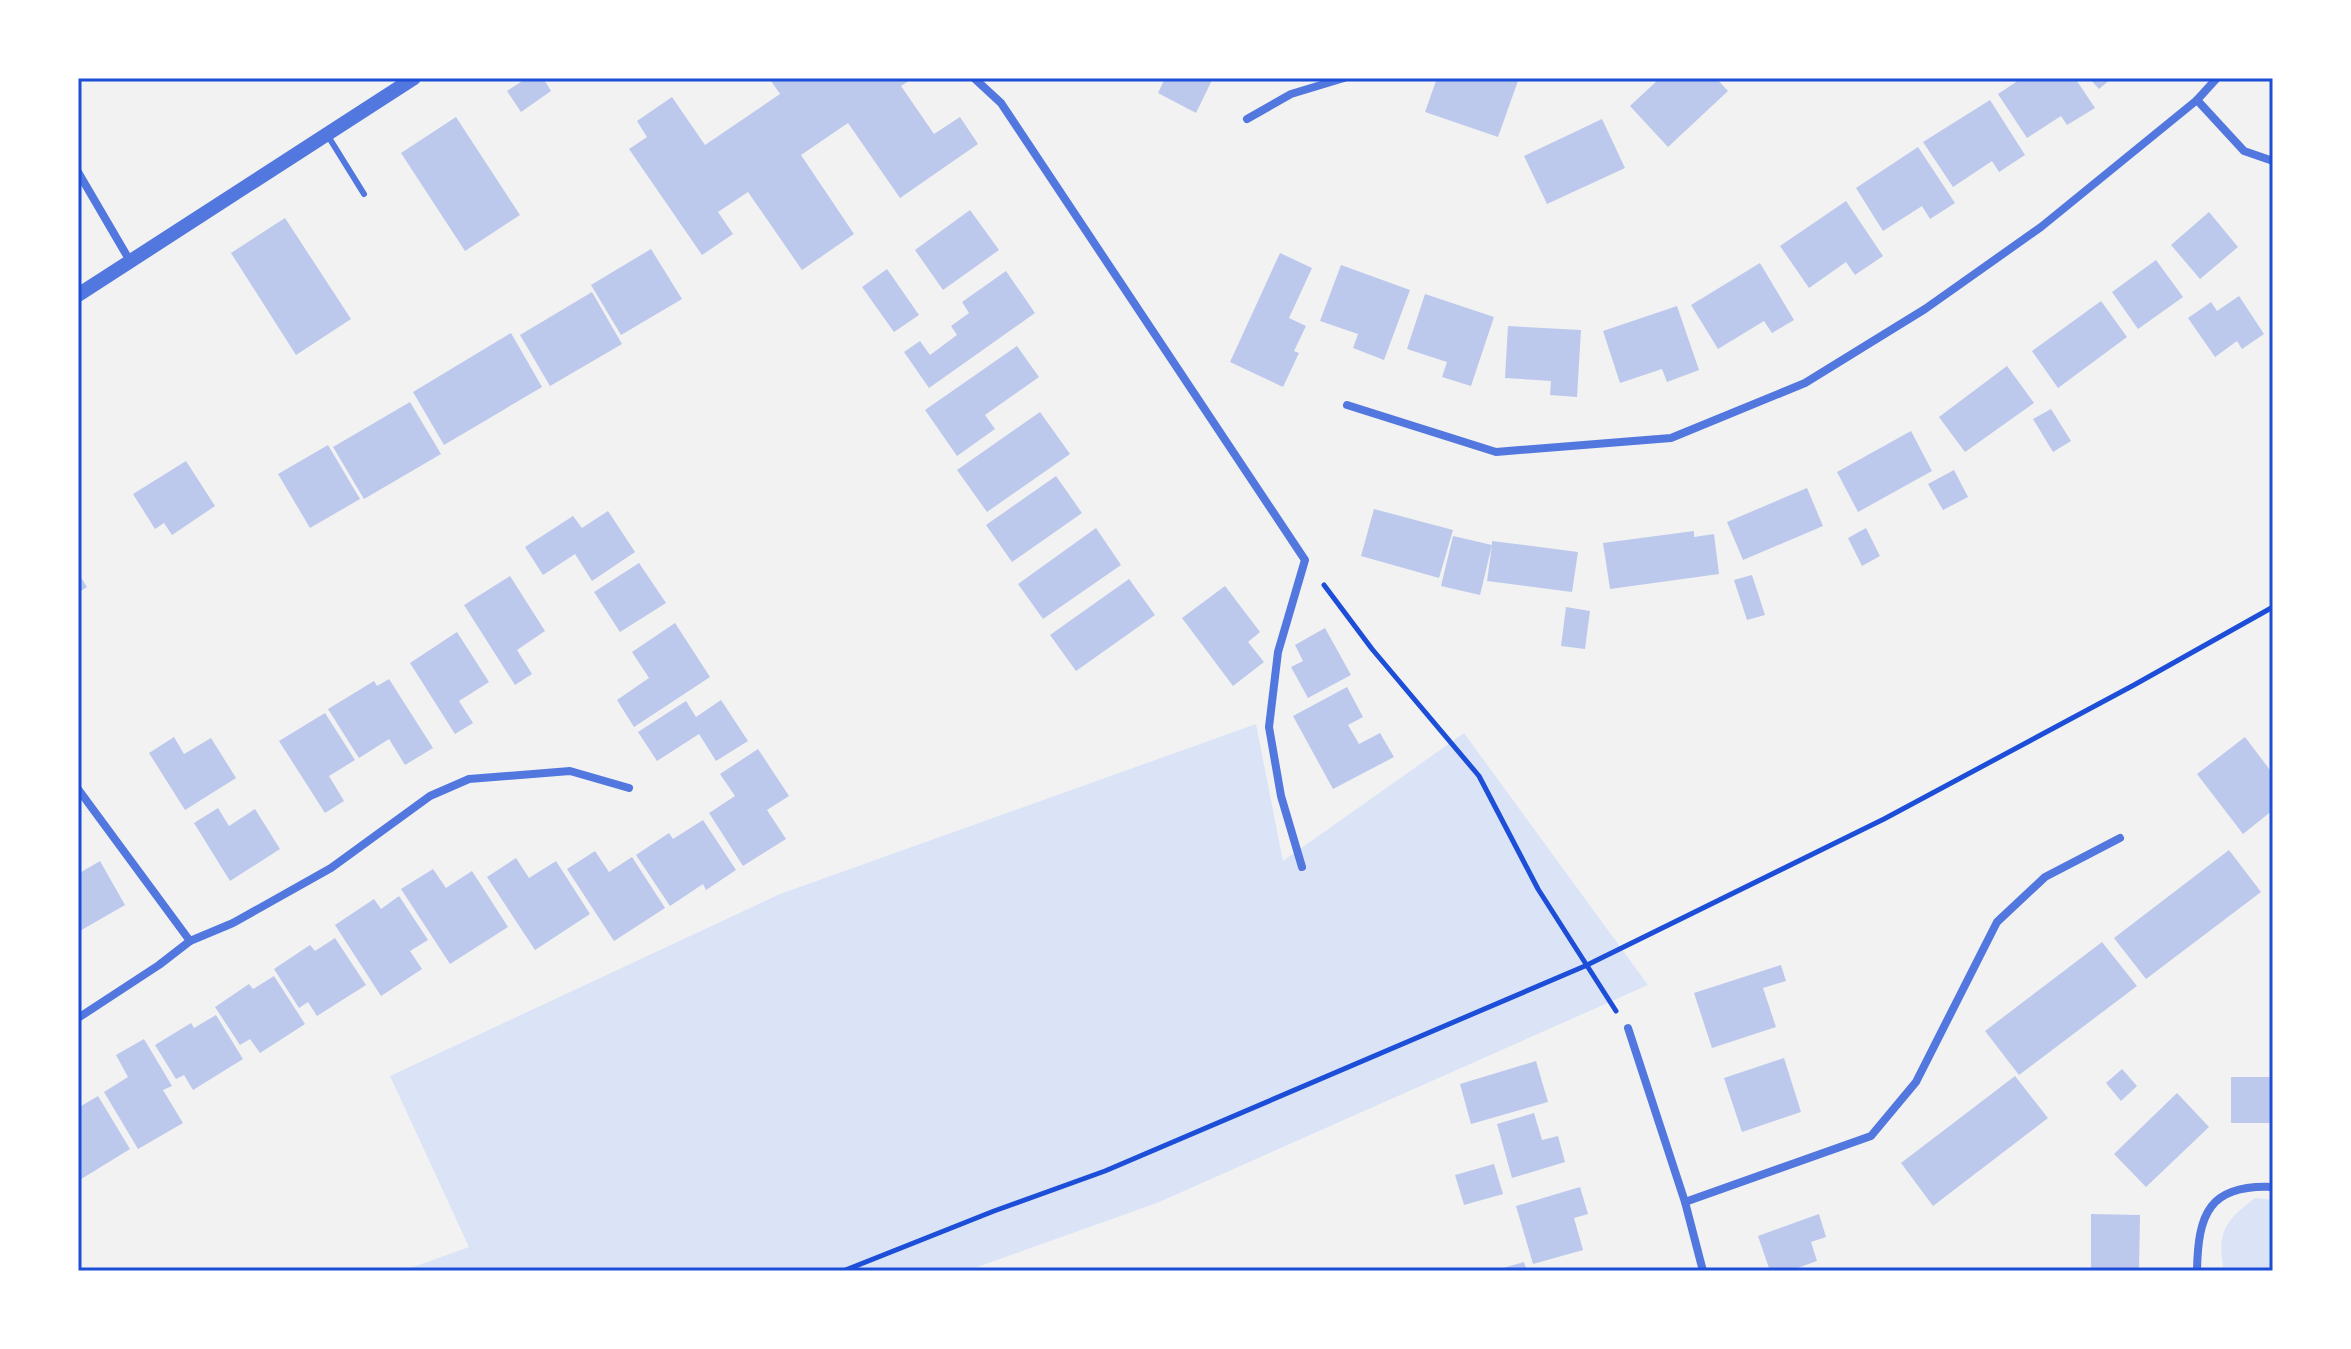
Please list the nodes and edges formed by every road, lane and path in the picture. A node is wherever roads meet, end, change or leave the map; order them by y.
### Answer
1 (414, 78) edge
2 (974, 78) edge
3 (1344, 78) edge
4 (2217, 78) edge
5 (2197, 100) junction
6 (1247, 119) dead end
7 (327, 134) junction
8 (2273, 161) edge
9 (78, 172) edge
10 (364, 194) dead end
11 (130, 261) junction
12 (78, 295) edge
13 (1347, 405) dead end
14 (1305, 560) junction
15 (2273, 607) edge
16 (629, 788) dead end
17 (78, 789) edge
18 (2120, 838) dead end
19 (1302, 867) dead end
20 (190, 941) junction
21 (1585, 966) junction
22 (78, 1018) edge
23 (1628, 1028) joint
24 (2273, 1187) edge
25 (1685, 1202) junction
26 (843, 1271) edge
27 (1703, 1271) edge
28 (2197, 1271) edge

1 - 7 street
2 - 14 street
3 - 6 street
4 - 5 street
5 - 8 street
5 - 13 street
7 - 10 lane
7 - 11 street
9 - 11 street
11 - 12 street
14 - 19 street
14 - 21 path
15 - 21 path
16 - 20 street
17 - 20 street
18 - 25 street
20 - 22 street
21 - 23 path
21 - 26 path
23 - 25 street
24 - 28 street
25 - 27 street

